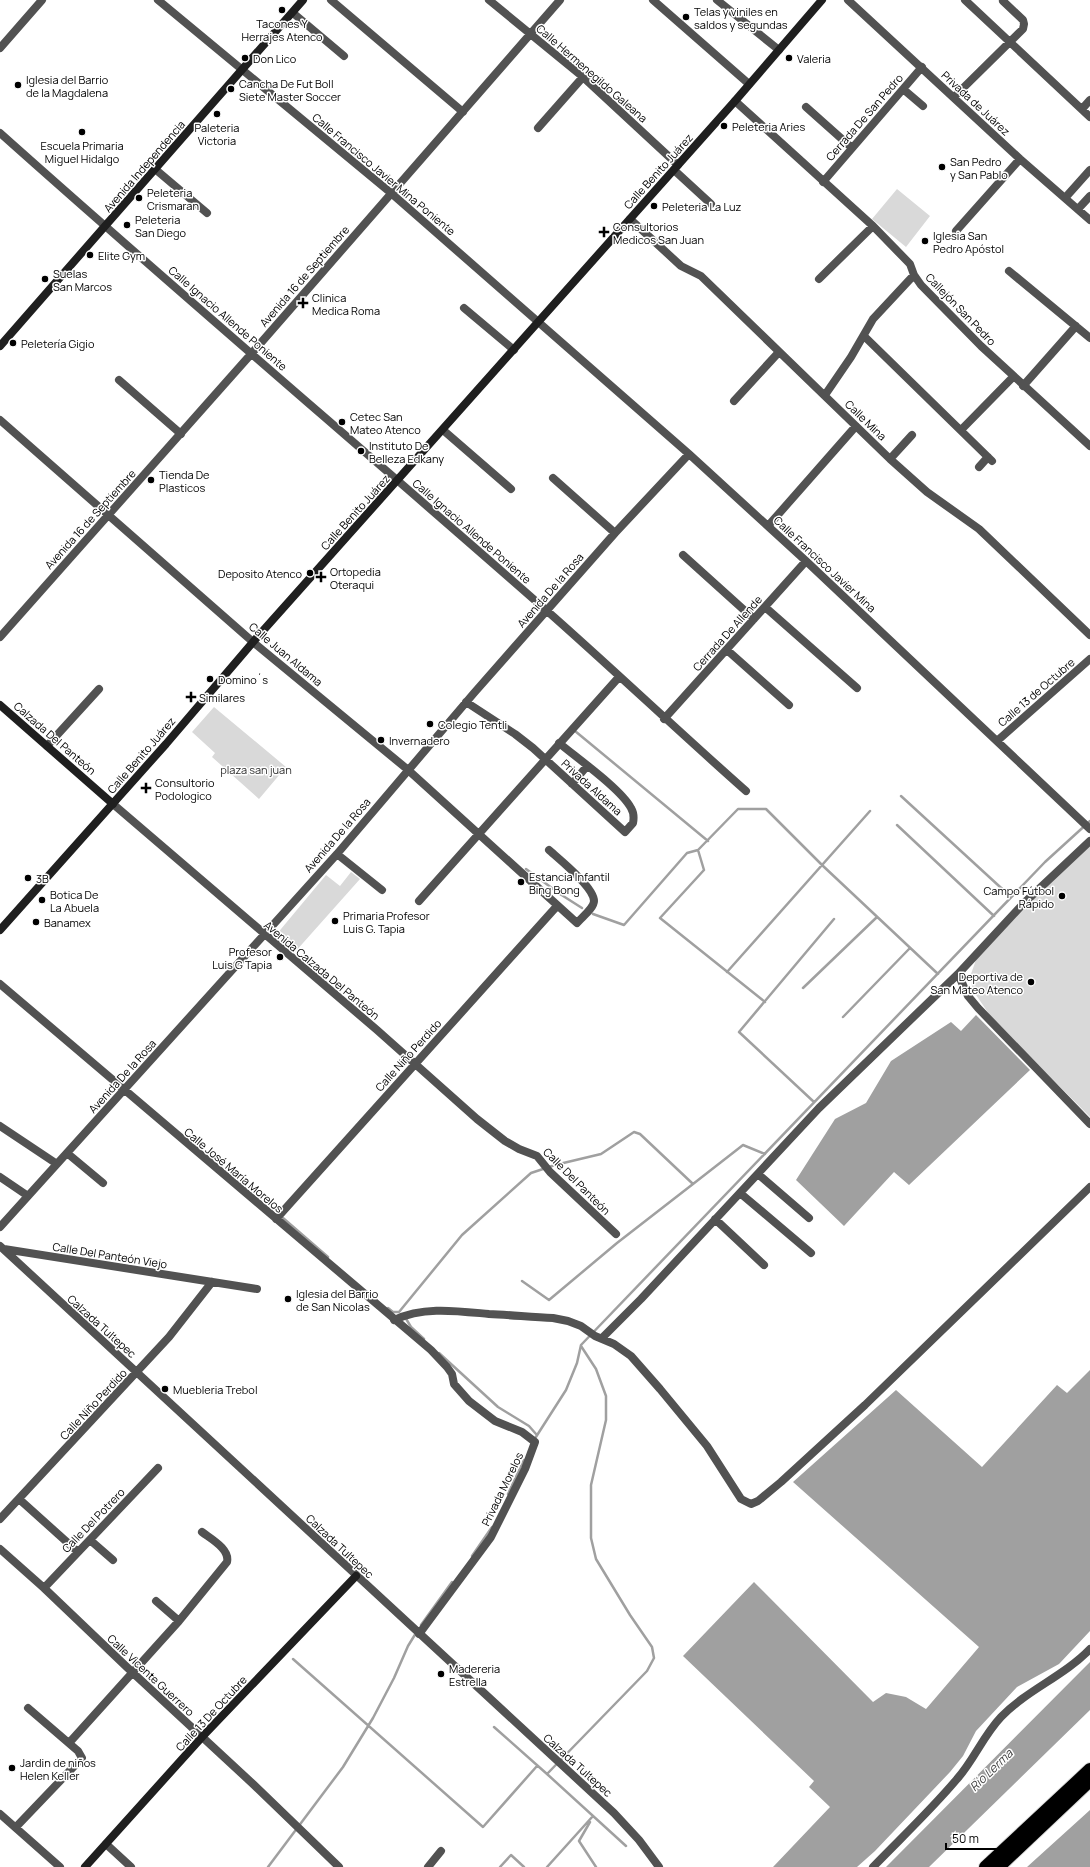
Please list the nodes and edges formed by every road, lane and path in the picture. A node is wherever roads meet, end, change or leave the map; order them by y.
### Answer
1 (42, 0) edge
2 (158, 0) edge
3 (303, 0) edge
4 (331, 0) edge
5 (488, 0) edge
6 (560, 0) edge
7 (653, 0) edge
8 (717, 0) edge
9 (822, 0) edge
10 (848, 0) edge
11 (965, 0) edge
12 (1003, 1) edge
13 (293, 12) junction
14 (531, 34) junction
15 (1010, 42) junction
16 (0, 48) edge
17 (779, 50) junction
18 (344, 56) dead end
19 (922, 68) junction
20 (243, 70) junction
21 (583, 77) junction
22 (749, 84) junction
23 (903, 89) junction
24 (954, 97) junction
25 (1090, 100) edge
26 (735, 101) junction
27 (922, 106) dead end
28 (806, 107) dead end
29 (1082, 109) junction
30 (463, 112) junction
31 (1090, 116) edge
32 (538, 128) dead end
33 (0, 133) edge
34 (852, 148) junction
35 (1020, 158) junction
36 (676, 167) junction
37 (155, 169) junction
38 (1090, 170) edge
39 (823, 182) junction
40 (391, 193) junction
41 (1090, 196) edge
42 (1065, 198) junction
43 (711, 204) dead end
44 (1078, 209) junction
45 (207, 213) dead end
46 (630, 219) junction
47 (1090, 220) edge
48 (873, 226) junction
49 (105, 227) junction
50 (956, 232) dead end
51 (1009, 271) dead end
52 (914, 275) junction
53 (819, 279) dead end
54 (464, 308) dead end
55 (539, 322) junction
56 (1076, 326) junction
57 (864, 336) junction
58 (1090, 338) edge
59 (0, 346) edge
60 (514, 350) junction
61 (779, 352) junction
62 (252, 353) junction
63 (1013, 377) junction
64 (119, 380) dead end
65 (1023, 386) junction
66 (825, 395) junction
67 (734, 401) dead end
68 (0, 420) edge
69 (856, 426) junction
70 (443, 430) junction
71 (961, 430) junction
72 (180, 434) junction
73 (912, 435) dead end
74 (1090, 446) edge
75 (689, 454) junction
76 (890, 459) junction
77 (979, 467) dead end
78 (553, 478) dead end
79 (398, 480) junction
80 (511, 489) dead end
81 (109, 515) junction
82 (768, 526) junction
83 (615, 532) junction
84 (683, 555) dead end
85 (806, 561) junction
86 (765, 607) junction
87 (547, 611) junction
88 (754, 619) junction
89 (1090, 635) edge
90 (0, 638) edge
91 (253, 642) junction
92 (727, 650) junction
93 (1090, 659) edge
94 (619, 677) junction
95 (857, 688) dead end
96 (99, 690) dead end
97 (466, 702) junction
98 (0, 705) edge
99 (789, 705) dead end
100 (664, 719) junction
101 (997, 741) junction
102 (559, 743) junction
103 (47, 746) junction
104 (545, 759) junction
105 (587, 766) junction
106 (408, 769) junction
107 (572, 784) junction
108 (746, 791) dead end
109 (113, 804) junction
110 (1090, 829) edge
111 (479, 834) junction
112 (1090, 841) edge
113 (549, 850) dead end
114 (337, 854) junction
115 (382, 890) dead end
116 (419, 902) dead end
117 (556, 906) junction
118 (0, 930) edge
119 (263, 934) junction
120 (958, 974) junction
121 (0, 984) edge
122 (414, 1064) junction
123 (123, 1091) junction
124 (1090, 1124) edge
125 (0, 1126) edge
126 (519, 1149) joint
127 (67, 1153) junction
128 (57, 1164) junction
129 (758, 1174) junction
130 (0, 1177) edge
131 (103, 1183) dead end
132 (1090, 1187) edge
133 (740, 1192) junction
134 (28, 1196) junction
135 (809, 1218) dead end
136 (276, 1219) junction
137 (715, 1219) junction
138 (0, 1227) edge
139 (616, 1234) dead end
140 (2, 1248) edge
141 (811, 1253) dead end
142 (764, 1265) dead end
143 (212, 1282) junction
144 (257, 1289) dead end
145 (394, 1320) junction
146 (599, 1337) junction
147 (137, 1373) junction
148 (452, 1374) joint
149 (158, 1468) dead end
150 (19, 1499) junction
151 (0, 1519) edge
152 (202, 1532) dead end
153 (90, 1540) junction
154 (0, 1549) edge
155 (78, 1552) junction
156 (113, 1560) dead end
157 (356, 1576) junction
158 (44, 1588) junction
159 (156, 1602) dead end
160 (179, 1621) junction
161 (419, 1634) junction
162 (1090, 1649) edge
163 (132, 1672) junction
164 (28, 1708) dead end
165 (202, 1738) junction
166 (69, 1744) junction
167 (1090, 1769) edge
168 (1090, 1781) edge
169 (0, 1814) edge
170 (16, 1827) junction
171 (106, 1844) junction
172 (441, 1851) dead end
173 (60, 1867) edge
174 (85, 1867) edge
175 (131, 1867) edge
176 (339, 1867) edge
177 (428, 1867) edge
178 (659, 1867) edge
179 (873, 1867) edge
180 (985, 1867) edge
181 (999, 1867) edge

1 - 16 street
2 - 20 street, Calle Francisco Javier Mina Poniente
3 - 13 main road, Avenida Independencia
4 - 30 street
5 - 14 street, Calle Hermenegildo Galeana
6 - 14 street, Avenida 16 de Septiembre
7 - 22 street
8 - 17 street
9 - 17 main road, Calle Benito Juárez
10 - 19 street, Privada de Juárez
11 - 15 street
12 - 15 street
13 - 18 street
13 - 20 main road, Avenida Independencia
14 - 21 street, Calle Hermenegildo Galeana
14 - 30 street, Avenida 16 de Septiembre
15 - 24 street
15 - 29 street
17 - 22 main road, Calle Benito Juárez
19 - 23 street, Cerrada De San Pedro
19 - 24 street, Privada de Juárez
20 - 37 main road, Avenida Independencia
20 - 40 street, Calle Francisco Javier Mina Poniente
21 - 32 street
21 - 36 street, Calle Hermenegildo Galeana
22 - 26 main road, Calle Benito Juárez
23 - 27 street
23 - 34 street, Cerrada De San Pedro
24 - 35 street, Privada de Juárez
25 - 29 street
26 - 36 main road, Calle Benito Juárez
26 - 39 street, Callejón San Pedro
28 - 34 street
29 - 31 street
30 - 40 street, Avenida 16 de Septiembre
33 - 49 street, Calle Ignacio Allende Poniente
34 - 39 street, Cerrada De San Pedro
35 - 42 street, Privada de Juárez
35 - 50 street
36 - 43 street, Calle Hermenegildo Galeana
36 - 46 main road, Calle Benito Juárez
37 - 45 street
37 - 49 main road, Avenida Independencia
38 - 42 street
39 - 48 street, Callejón San Pedro
40 - 55 street, Calle Francisco Javier Mina Poniente
40 - 62 street, Avenida 16 de Septiembre
41 - 44 street
42 - 44 street, Privada de Juárez
44 - 47 street, Privada de Juárez
46 - 55 main road, Calle Benito Juárez
46 - 61 street, Calle Mina
48 - 52 street, Callejón San Pedro
48 - 53 street
49 - 59 main road, Avenida Independencia
49 - 62 street, Calle Ignacio Allende Poniente
51 - 56 street
52 - 57 street
52 - 63 street, Callejón San Pedro
54 - 60 street
55 - 60 main road, Calle Benito Juárez
55 - 75 street, Calle Francisco Javier Mina
56 - 58 street
56 - 65 street
57 - 66 street
57 - 71 street
60 - 70 main road, Calle Benito Juárez
61 - 66 street, Calle Mina
61 - 67 street
62 - 72 street, Avenida 16 de Septiembre
62 - 79 street, Calle Ignacio Allende Poniente
63 - 65 street, Callejón San Pedro
63 - 71 street
64 - 72 street
65 - 74 street, Callejón San Pedro
66 - 69 street, Calle Mina
68 - 81 street, Calle Juan Aldama
69 - 76 street, Calle Mina
69 - 82 street
70 - 79 main road, Calle Benito Juárez
70 - 80 street
71 - 77 street
72 - 81 street, Avenida 16 de Septiembre
73 - 76 street
75 - 82 street, Calle Francisco Javier Mina
75 - 83 street, Avenida De la Rosa
76 - 89 street, Calle Mina
78 - 83 street
79 - 87 street, Calle Ignacio Allende Poniente
79 - 91 main road, Calle Benito Juárez
81 - 90 street, Avenida 16 de Septiembre
81 - 91 street, Calle Juan Aldama
82 - 85 street, Calle Francisco Javier Mina
83 - 87 street, Avenida De la Rosa
84 - 88 street
85 - 86 street, Cerrada De Allende
85 - 101 street, Calle Francisco Javier Mina
86 - 88 street, Cerrada De Allende
86 - 95 street
87 - 94 street, Calle Ignacio Allende Poniente
87 - 97 street, Avenida De la Rosa
88 - 92 street, Cerrada De Allende
91 - 106 street, Calle Juan Aldama
91 - 109 main road, Calle Benito Juárez
92 - 99 street
92 - 100 street, Cerrada De Allende
93 - 101 street, Calle 13 de Octubre
94 - 100 street, Calle Ignacio Allende Poniente
94 - 102 street
96 - 103 street
97 - 104 street, Privada Aldama
97 - 106 street, Avenida De la Rosa
98 - 103 main road, Calzada Del Panteón
100 - 108 street, Calle Ignacio Allende Poniente
101 - 110 street, Calle Francisco Javier Mina
102 - 104 street
102 - 105 street
103 - 109 main road, Calzada Del Panteón
104 - 107 street, Privada Aldama
104 - 111 street
105 - 107 street
105 - 107 street, Privada Aldama
106 - 111 street, Calle Juan Aldama
106 - 114 street, Avenida De la Rosa
109 - 118 main road, Calle Benito Juárez
109 - 119 street, Avenida Calzada Del Panteón
111 - 116 street
111 - 117 street, Calle Juan Aldama
112 - 120 street
113 - 117 street, Calle Juan Aldama
114 - 115 street
114 - 119 street, Avenida De la Rosa
117 - 122 street, Calle Niño Perdido
119 - 122 street, Avenida Calzada Del Panteón
119 - 123 street, Avenida De la Rosa
120 - 124 street
120 - 129 street
121 - 123 street, Calle José María Morelos
122 - 126 street, Avenida Calzada Del Panteón
122 - 136 street, Calle Niño Perdido
123 - 127 street, Avenida De la Rosa
123 - 136 street, Calle José María Morelos
125 - 128 street
126 - 139 street, Calle Del Panteón
127 - 128 street, Avenida De la Rosa
127 - 131 street
128 - 134 street, Avenida De la Rosa
129 - 133 street
129 - 135 street
130 - 134 street
132 - 146 street
133 - 137 street
133 - 141 street
134 - 138 street, Avenida De la Rosa
136 - 145 street, Calle José María Morelos
137 - 142 street
137 - 146 street
140 - 143 street, Calle Del Panteón Viejo
140 - 147 street, Calzada Tultepec
143 - 144 street, Calle Del Panteón Viejo
143 - 147 street, Calle Niño Perdido
145 - 146 street
145 - 148 street, Calle José María Morelos
147 - 150 street, Calle Niño Perdido
147 - 157 street, Calzada Tultepec
148 - 161 street, Privada Morelos
149 - 153 street, Calle Del Potrero
150 - 151 street, Calle Niño Perdido
150 - 155 street
152 - 160 street
153 - 155 street, Calle Del Potrero
153 - 156 street
154 - 158 street, Calle Vicente Guerrero
155 - 158 street, Calle Del Potrero
157 - 161 street, Calzada Tultepec
157 - 165 main road, Calle 13 De Octubre
158 - 163 street, Calle Vicente Guerrero
159 - 160 street
160 - 163 street
161 - 178 street, Calzada Tultepec
162 - 179 street
163 - 165 street, Calle Vicente Guerrero
163 - 166 street
164 - 166 street
165 - 171 main road, Calle 13 De Octubre
165 - 176 street, Calle Vicente Guerrero
166 - 170 street
167 - 180 highway
168 - 181 highway
169 - 170 street
170 - 173 street
171 - 174 main road, Calle 13 De Octubre
171 - 175 street
172 - 177 street

